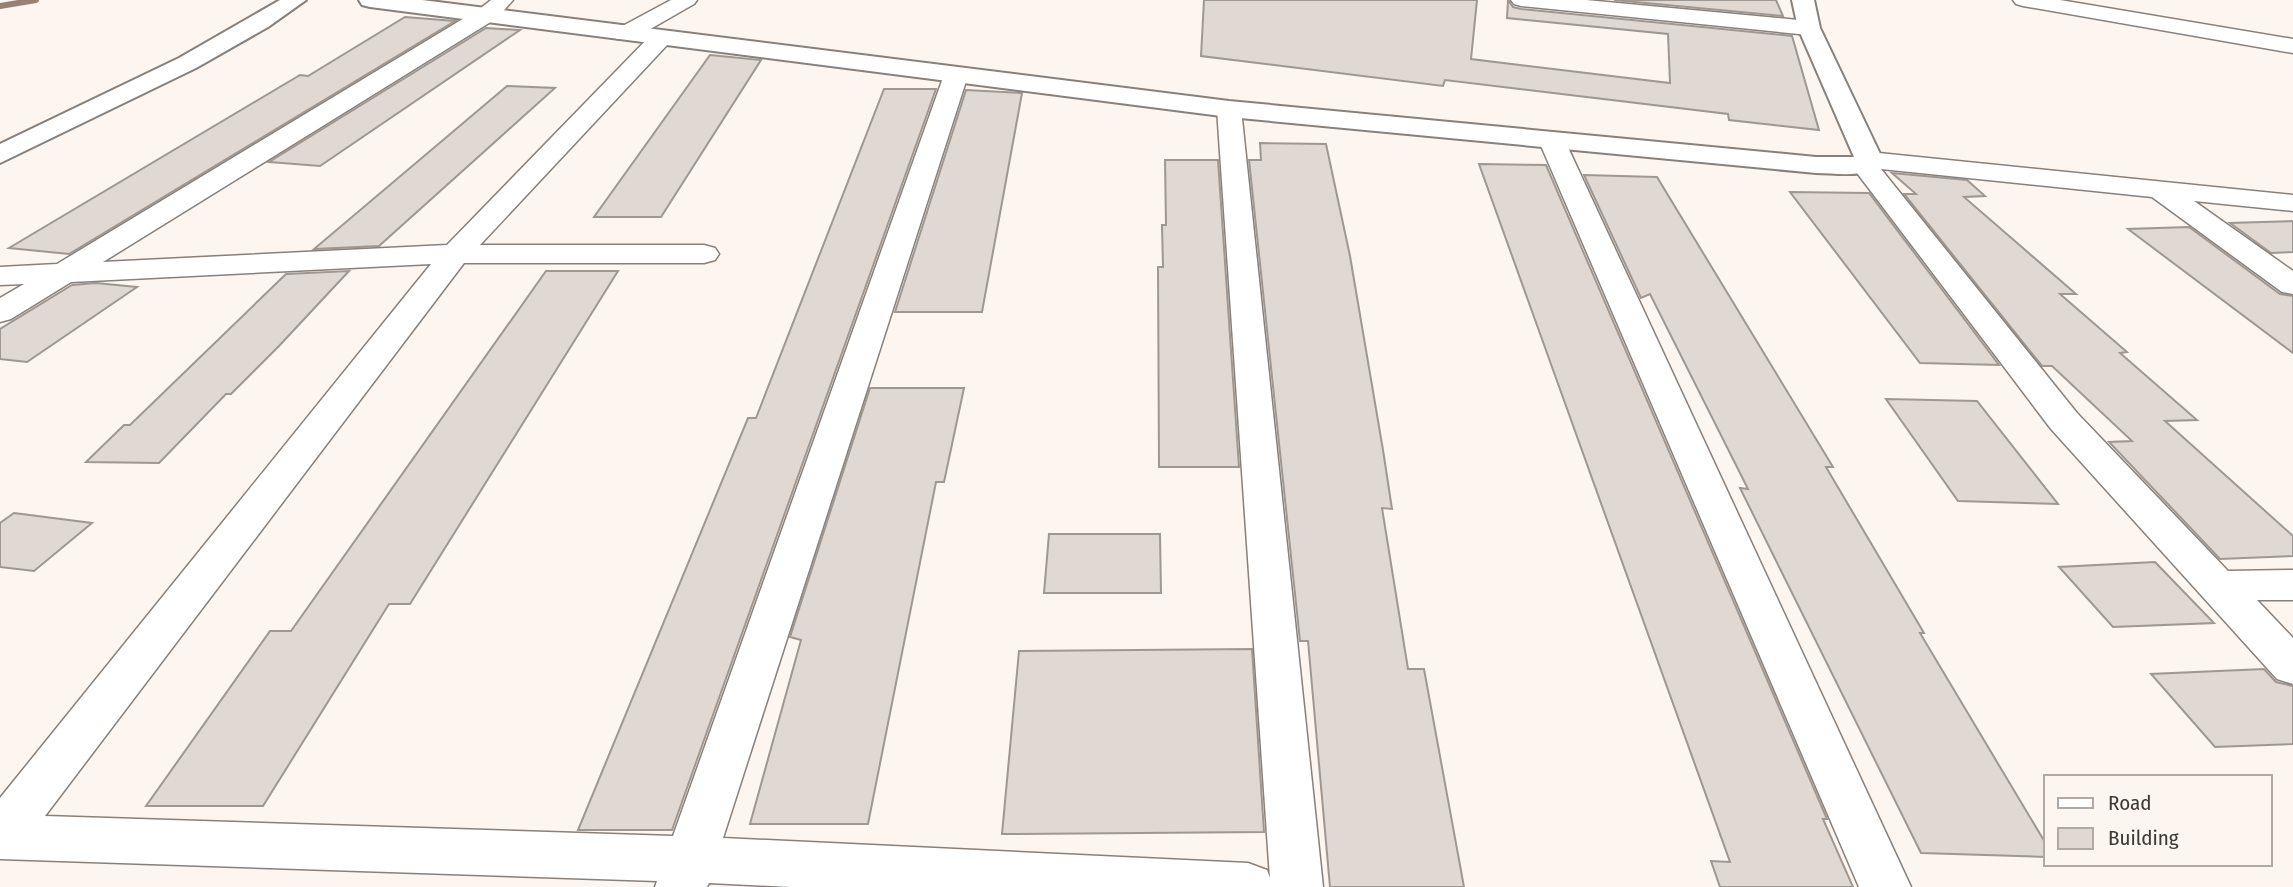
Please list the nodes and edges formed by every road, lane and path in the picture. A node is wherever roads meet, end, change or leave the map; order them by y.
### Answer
1 (295, 0) edge
2 (370, 0) edge
3 (687, 0) edge
4 (1521, 0) edge
5 (1803, 0) edge
6 (2023, 0) edge
7 (496, 7) edge
8 (1810, 29) junction
9 (625, 34) junction
10 (660, 39) junction
11 (2293, 46) edge
12 (957, 75) junction
13 (1229, 109) junction
14 (1552, 141) junction
15 (0, 155) edge
16 (1866, 162) junction
17 (2156, 188) junction
18 (2293, 204) edge
19 (455, 254) junction
20 (704, 254) dead end
21 (63, 274) junction
22 (0, 276) edge
23 (2293, 285) edge
24 (0, 312) edge
25 (2293, 585) edge
26 (2217, 586) junction
27 (2293, 667) edge
28 (0, 837) edge
29 (686, 873) edge
30 (1248, 887) edge
31 (1297, 887) edge
32 (1885, 887) edge

1 - 15 street
2 - 7 street
3 - 9 street
4 - 8 street
5 - 8 street
6 - 11 street
7 - 9 street
7 - 21 street
8 - 16 street
9 - 10 street
10 - 12 street
10 - 19 street
12 - 13 street
12 - 29 street
13 - 14 street
13 - 31 street
14 - 16 street
14 - 32 street
16 - 17 street
16 - 26 street
17 - 18 street
17 - 23 street
19 - 20 street
19 - 21 street
19 - 28 street
21 - 22 street
21 - 24 street
25 - 26 street
26 - 27 street
28 - 29 street
29 - 30 street

